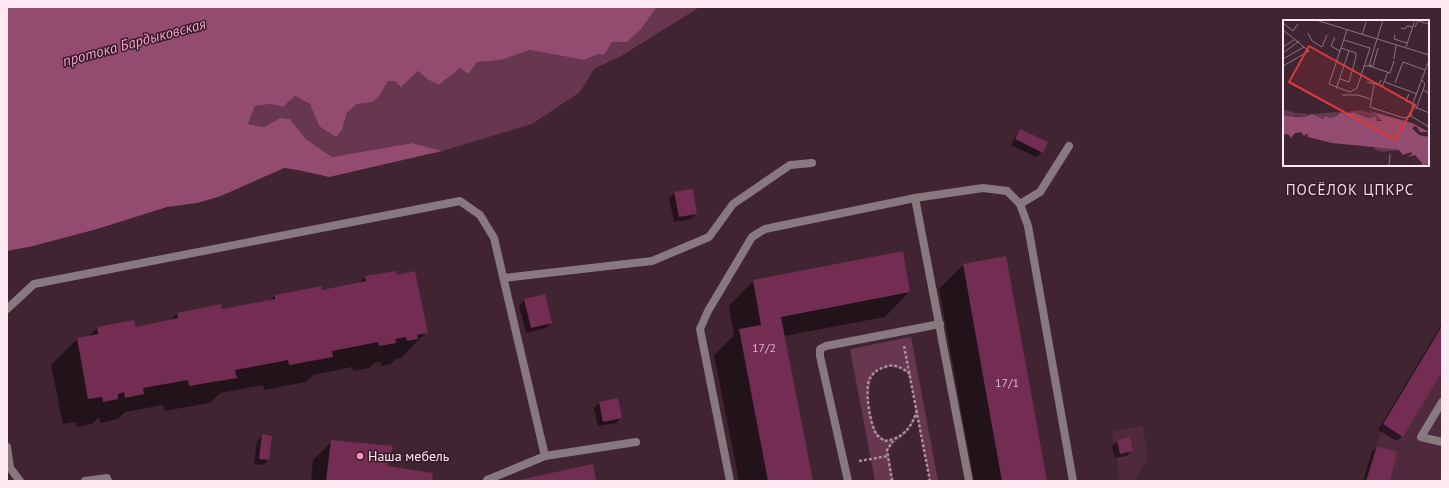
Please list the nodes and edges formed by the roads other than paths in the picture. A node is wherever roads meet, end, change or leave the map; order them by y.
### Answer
1 (1069, 146) dead end
2 (812, 163) dead end
3 (916, 198) junction
4 (1020, 204) junction
5 (504, 278) junction
6 (7, 309) edge
7 (940, 324) junction
8 (1442, 402) edge
9 (636, 442) dead end
10 (1442, 442) edge
11 (7, 447) edge
12 (545, 456) junction
13 (8, 467) edge
14 (20, 481) edge
15 (85, 481) edge
16 (108, 481) edge
17 (487, 481) edge
18 (730, 481) edge
19 (848, 481) edge
20 (969, 481) edge
21 (1073, 481) edge

1 - 4 street
2 - 5 street
3 - 4 street
3 - 7 street
3 - 18 street
4 - 21 street
5 - 6 street
5 - 12 street
7 - 19 street
7 - 20 street
8 - 10 street
9 - 12 street
11 - 13 street
12 - 17 street
13 - 14 street
15 - 16 street

